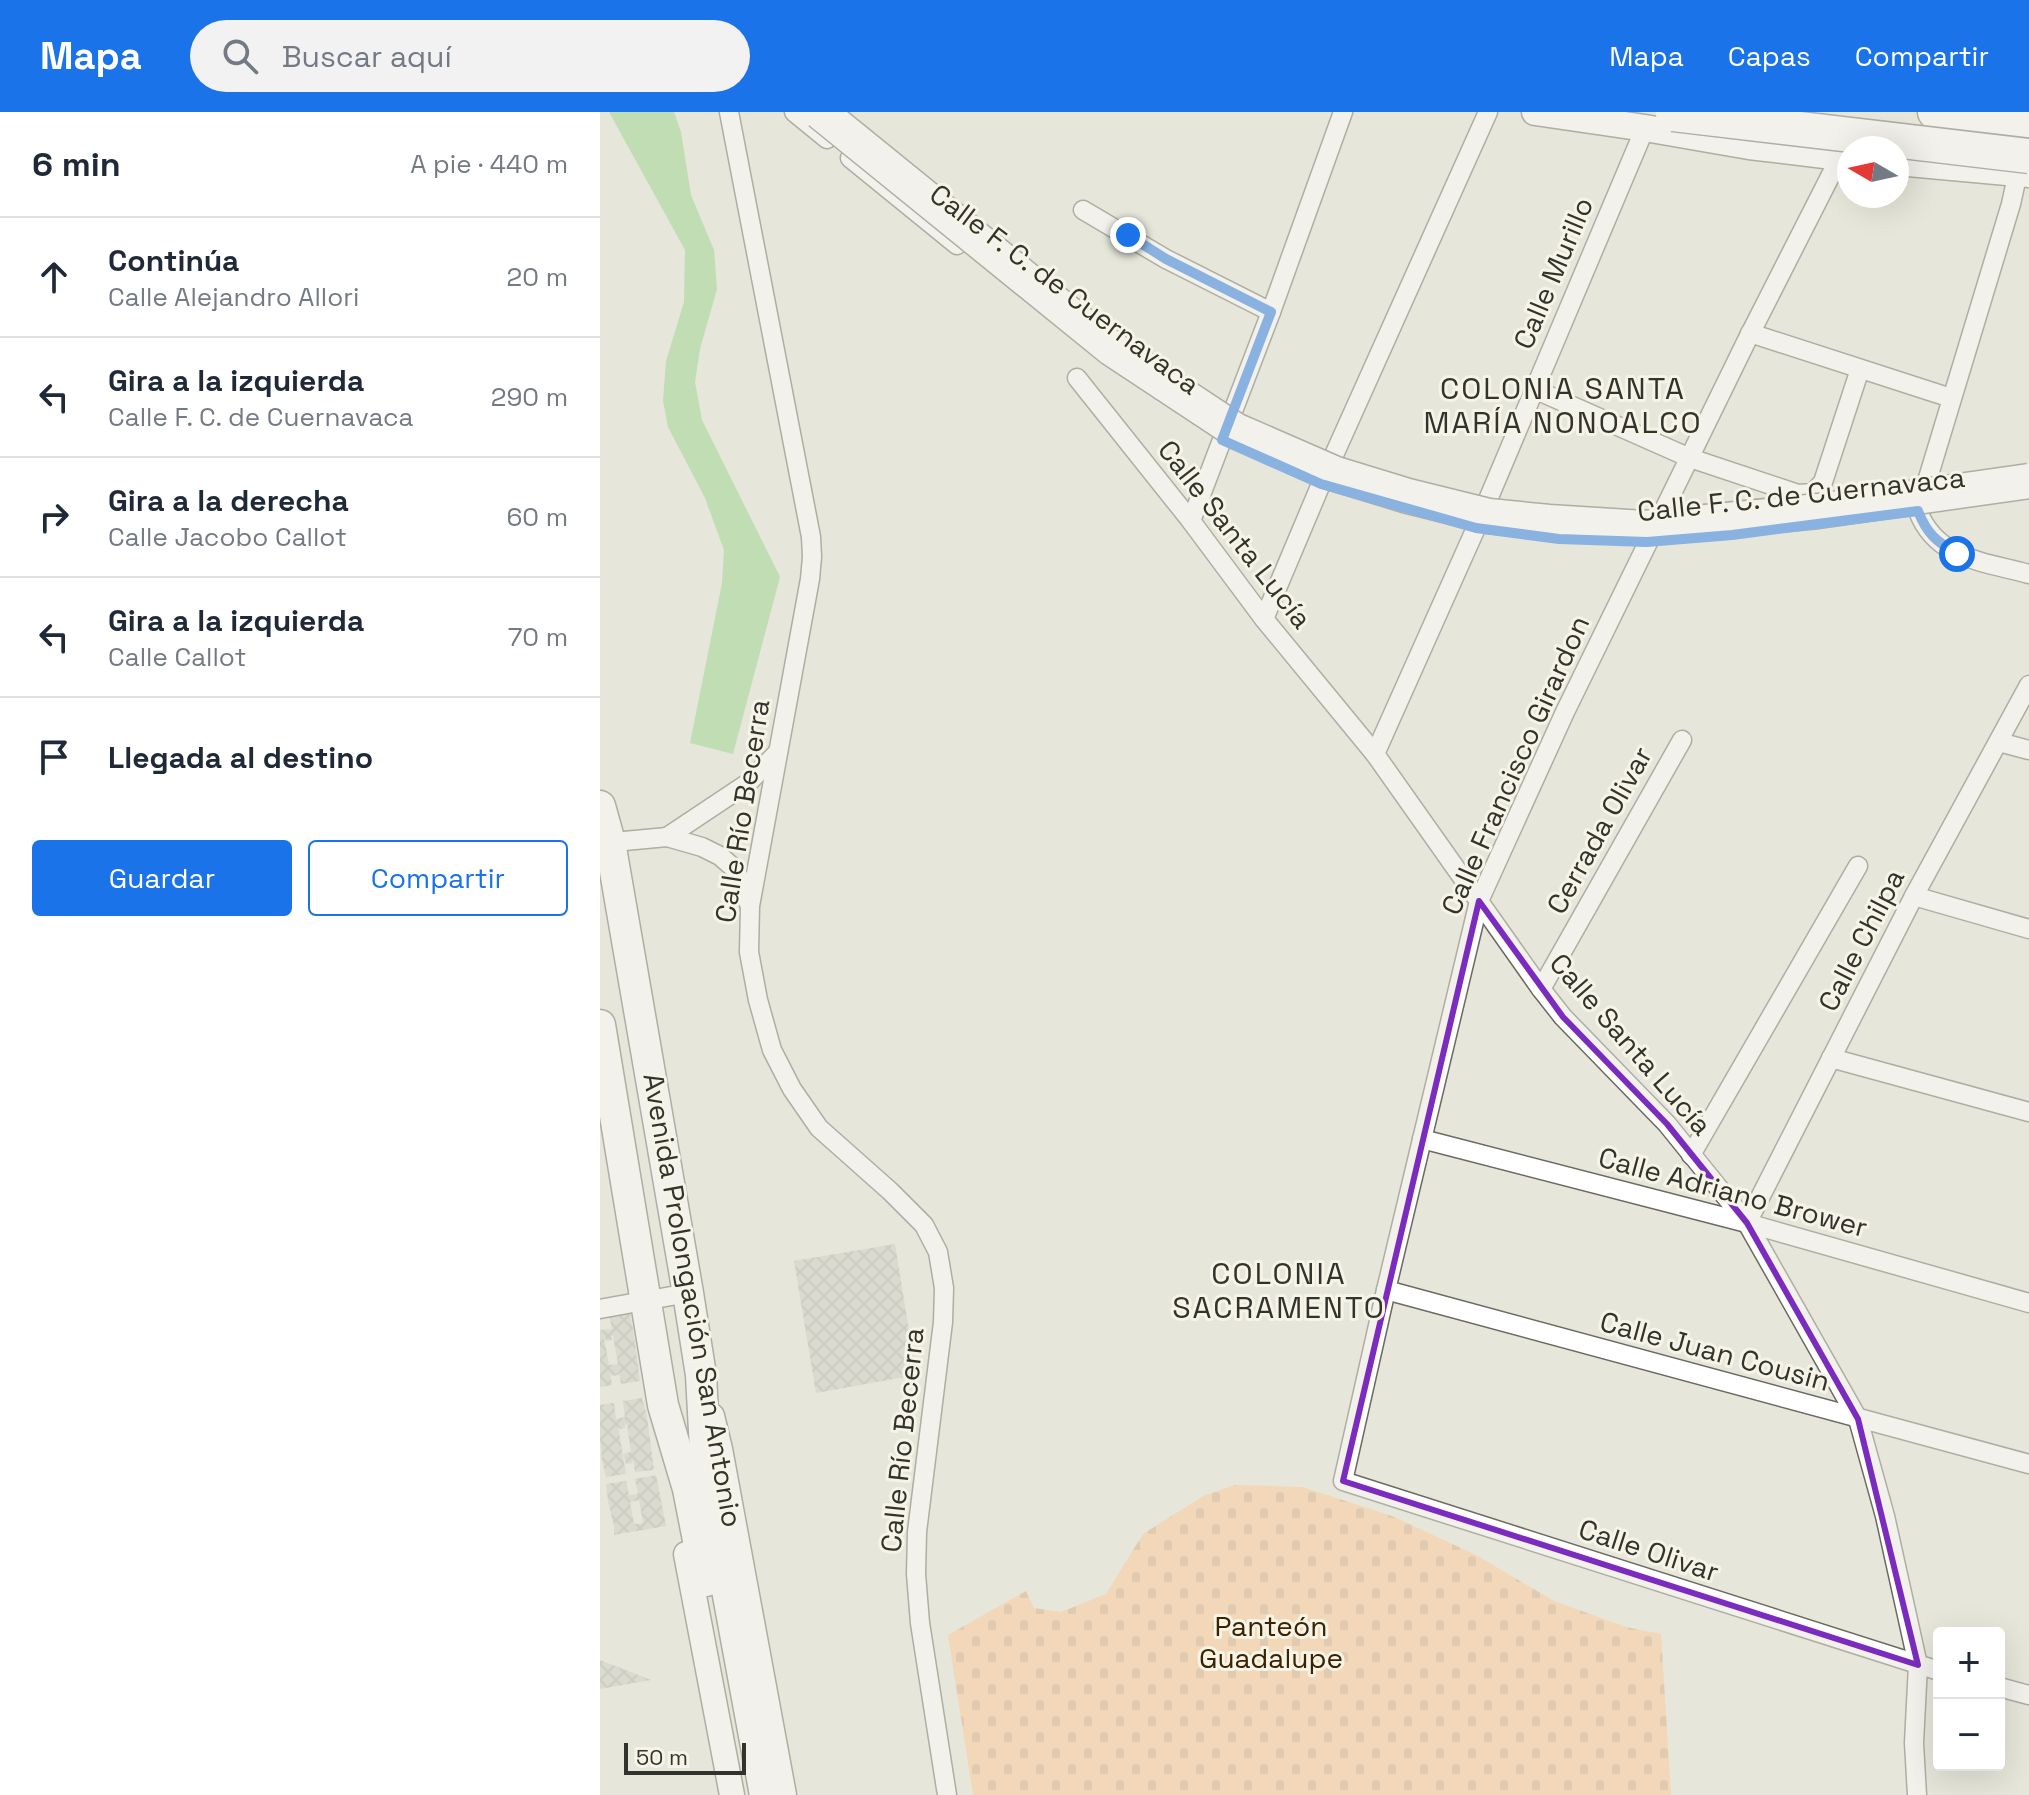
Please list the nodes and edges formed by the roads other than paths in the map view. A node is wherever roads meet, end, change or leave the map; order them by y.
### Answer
1 (729, 112) edge
2 (794, 112) edge
3 (820, 112) edge
4 (1343, 112) edge
5 (1488, 112) edge
6 (1535, 112) edge
7 (1794, 112) edge
8 (1935, 112) edge
9 (2012, 112) edge
10 (2029, 114) edge
11 (1659, 118) edge
12 (1848, 120) junction
13 (2029, 124) edge
14 (1874, 136) edge
15 (1837, 157) edge
16 (1909, 157) edge
17 (2027, 163) edge
18 (1837, 171) edge
19 (1083, 210) dead end
20 (1271, 312) junction
21 (1750, 333) junction
22 (1860, 369) junction
23 (1077, 378) dead end
24 (1534, 389) junction
25 (1951, 398) junction
26 (1222, 440) junction
27 (1690, 458) junction
28 (2029, 481) edge
29 (1321, 484) junction
30 (2029, 496) edge
31 (1918, 511) junction
32 (1191, 521) junction
33 (1476, 528) junction
34 (1647, 542) junction
35 (2029, 574) edge
36 (1264, 619) junction
37 (2029, 685) edge
38 (1682, 740) dead end
39 (1999, 742) junction
40 (2029, 750) edge
41 (778, 752) junction
42 (1375, 754) junction
43 (600, 806) edge
44 (667, 837) junction
45 (605, 842) edge
46 (1858, 866) dead end
47 (1914, 896) junction
48 (1479, 901) junction
49 (750, 906) junction
50 (2029, 929) edge
51 (1541, 989) junction
52 (600, 1025) edge
53 (1831, 1058) junction
54 (2029, 1112) edge
55 (1422, 1139) junction
56 (1691, 1155) junction
57 (1747, 1223) junction
58 (1386, 1290) junction
59 (688, 1293) junction
60 (646, 1300) junction
61 (2029, 1303) edge
62 (600, 1309) edge
63 (701, 1375) junction
64 (663, 1405) junction
65 (1858, 1419) junction
66 (2029, 1464) edge
67 (1343, 1481) joint
68 (1918, 1665) junction
69 (1933, 1669) edge
70 (2005, 1689) edge
71 (2029, 1695) edge
72 (732, 1795) edge
73 (748, 1795) edge
74 (765, 1795) edge
75 (784, 1795) edge
76 (947, 1795) edge
77 (1917, 1795) edge

1 - 41 street, Calle Río Becerra
2 - 26 street, Calle F. C. de Cuernavaca
3 - 28 highway, bridge
4 - 20 street
5 - 29 street
6 - 11 main road
7 - 12 highway
8 - 13 highway
9 - 10 highway
11 - 15 main road
11 - 17 highway, bridge
11 - 24 street, Calle Murillo
12 - 14 highway
12 - 17 highway
16 - 17 highway
17 - 25 street
18 - 21 street, Calle Francisco Girardon
19 - 20 street
20 - 26 street
21 - 22 street
21 - 27 street, Calle Francisco Girardon
22 - 25 street
22 - 27 street
23 - 32 street, Calle Santa Lucía
24 - 27 street
24 - 33 street, Calle Murillo
25 - 31 street
26 - 29 street, Calle F. C. de Cuernavaca
26 - 32 street
27 - 34 street, Calle Francisco Girardon
29 - 33 street, Calle F. C. de Cuernavaca
29 - 36 street
30 - 31 street, Calle F. C. de Cuernavaca
31 - 34 street, Calle F. C. de Cuernavaca
31 - 35 street
32 - 36 street, Calle Santa Lucía
33 - 34 street, Calle F. C. de Cuernavaca
33 - 42 street, Calle Murillo
34 - 48 street, Calle Francisco Girardon
36 - 42 street, Calle Santa Lucía
37 - 39 street, Calle Chilpa
38 - 51 street, Cerrada Olivar
39 - 40 street
39 - 47 street, Calle Chilpa
41 - 44 street
41 - 49 street, Calle Río Becerra
42 - 48 street, Calle Santa Lucía
43 - 45 main road, Avenida Prolongación San Antonio
44 - 45 street
44 - 49 street
45 - 59 main road, Avenida Prolongación San Antonio
46 - 56 street
47 - 50 street
47 - 53 street, Calle Chilpa
48 - 51 street, Calle Santa Lucía
48 - 55 street, Calle Francisco Girardon
49 - 76 street, Calle Río Becerra
51 - 56 street, Calle Santa Lucía
52 - 60 main road, Avenida Prolongación San Antonio
53 - 54 street
53 - 57 street, Calle Chilpa
55 - 57 street, Calle Adriano Brower
55 - 58 street, Calle Francisco Girardon
56 - 57 street, Calle Santa Lucía
57 - 61 street, Calle Adriano Brower
57 - 65 street, Calle Santa Lucía
58 - 65 street, Calle Juan Cousin
58 - 67 street, Calle Francisco Girardon
59 - 60 street
59 - 63 main road, Avenida Prolongación San Antonio
60 - 62 street
60 - 64 main road, Avenida Prolongación San Antonio
63 - 74 main road
63 - 75 street, Avenida Prolongación San Antonio
64 - 72 street, Avenida Prolongación San Antonio
64 - 73 main road
65 - 66 street, Calle Juan Cousin
65 - 68 street, Calle Santa Lucía
67 - 68 street, Calle Olivar
68 - 69 street, Calle Olivar
68 - 77 street, Calle Santa Lucía
70 - 71 street

